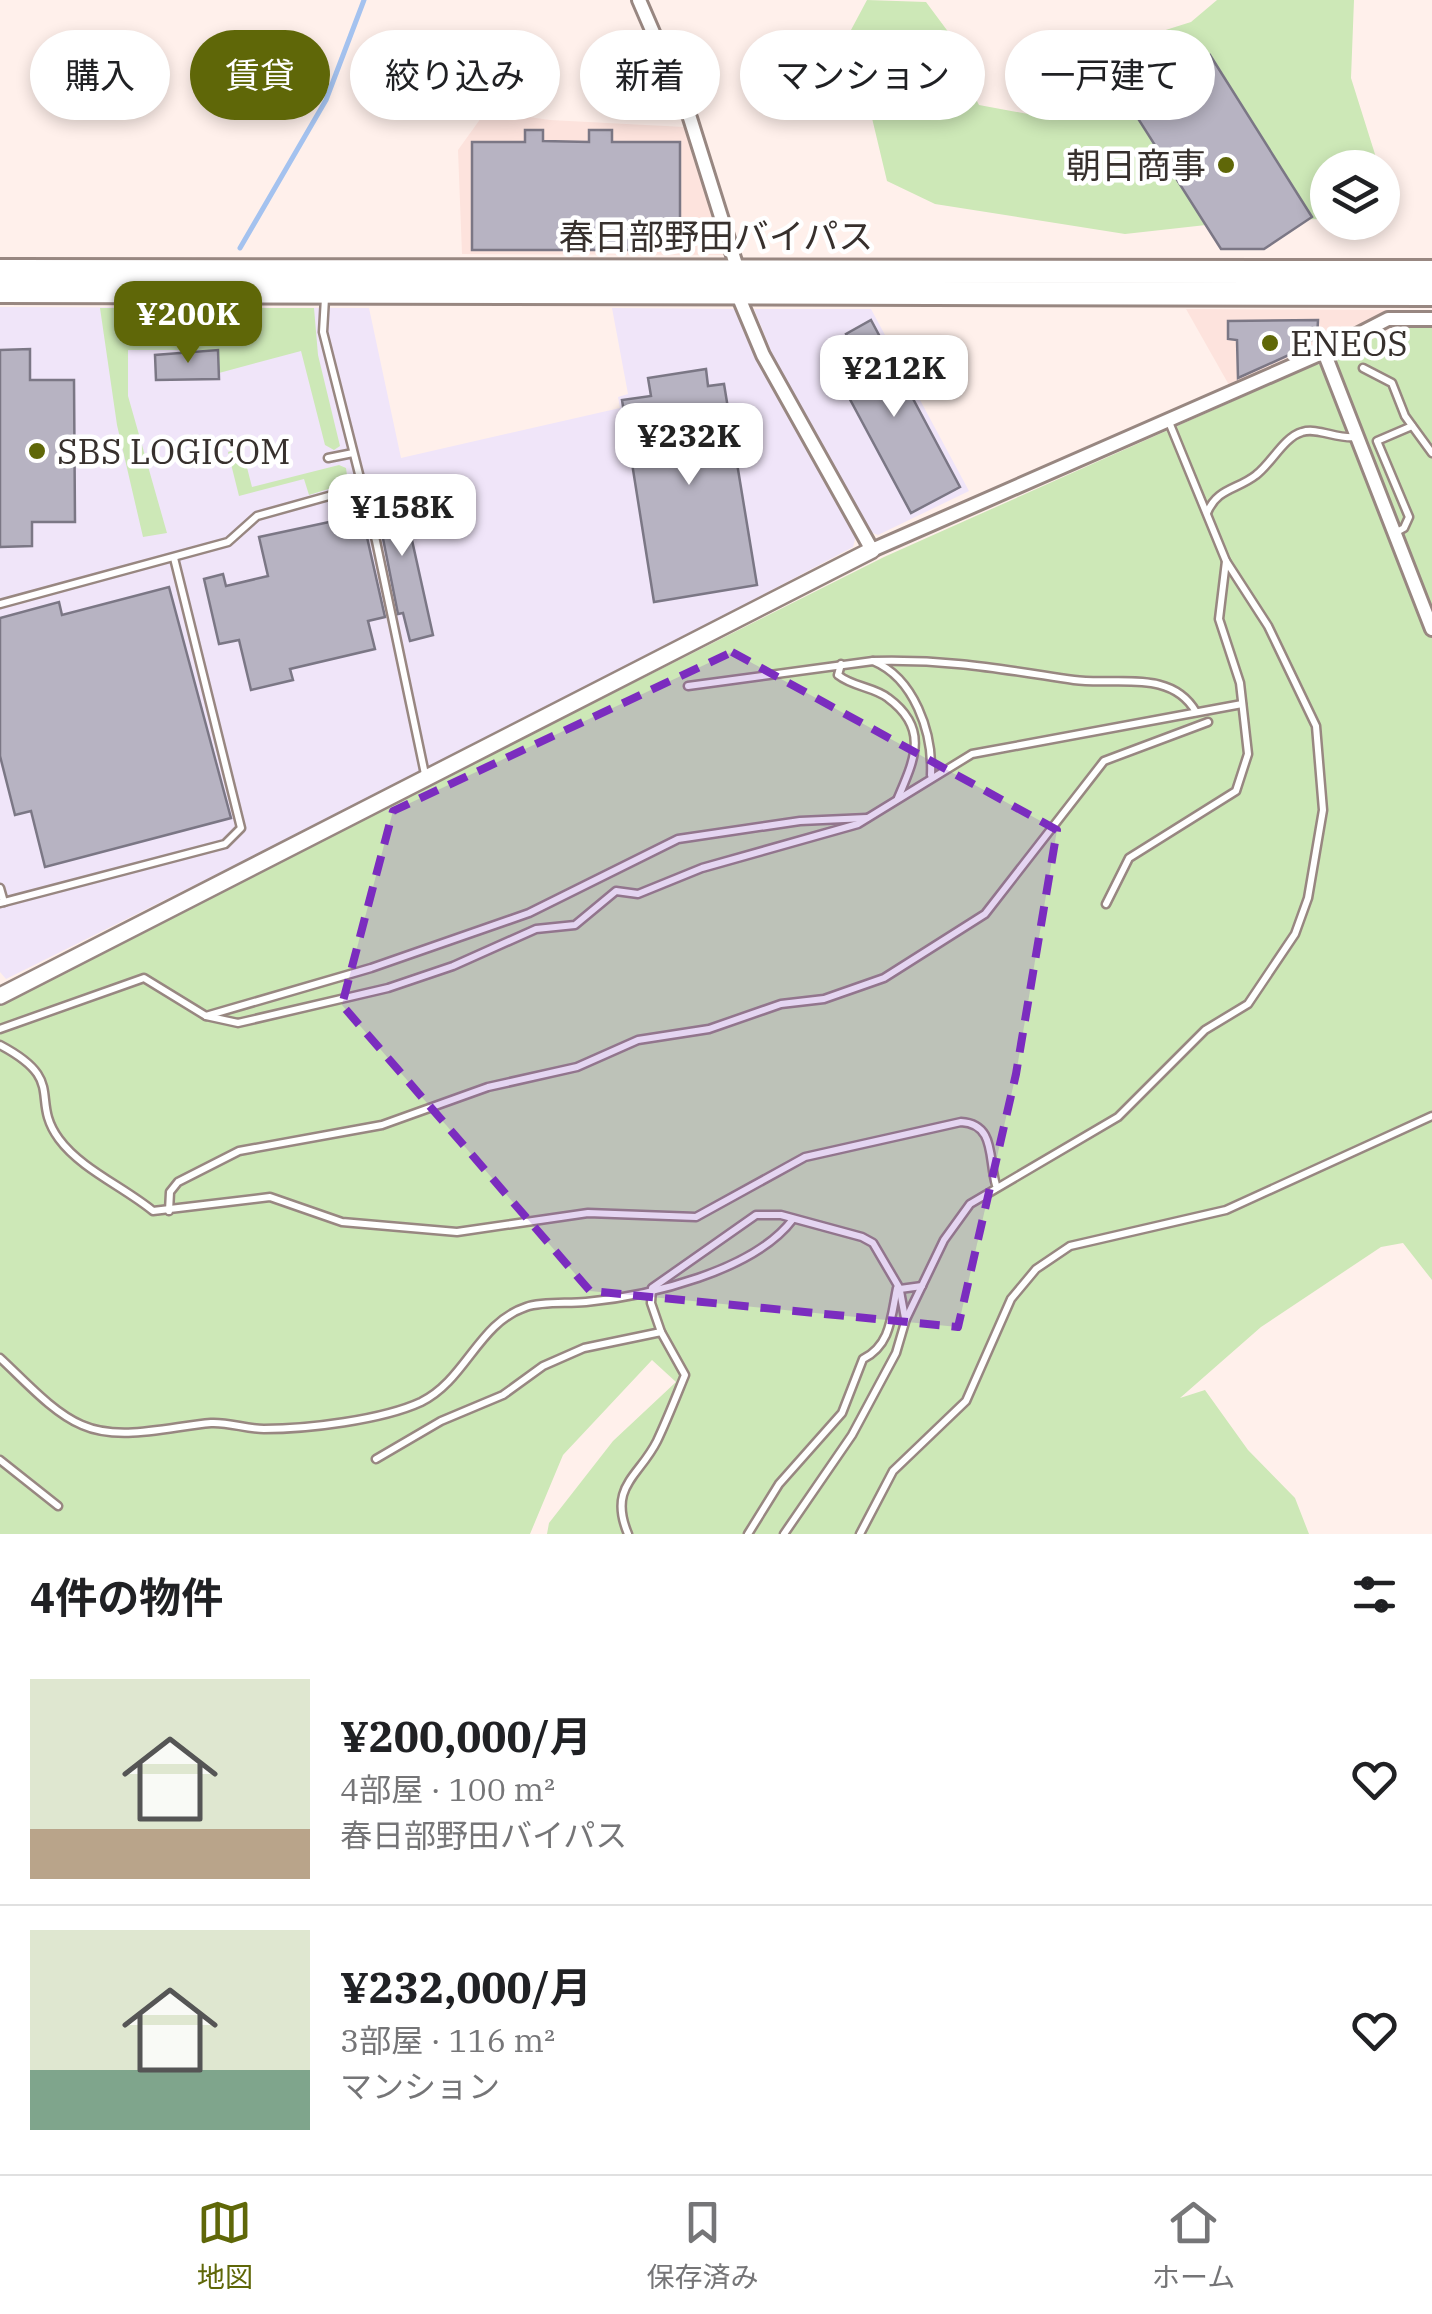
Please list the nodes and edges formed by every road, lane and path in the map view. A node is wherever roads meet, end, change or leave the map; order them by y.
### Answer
1 (639, 0) edge
2 (0, 271) edge
3 (1432, 272) edge
4 (738, 282) junction
5 (0, 292) edge
6 (325, 292) junction
7 (1432, 294) edge
8 (1432, 319) edge
9 (1324, 352) junction
10 (1363, 368) dead end
11 (1169, 420) junction
12 (1412, 426) junction
13 (1357, 437) junction
14 (353, 453) junction
15 (1432, 453) edge
16 (328, 458) dead end
17 (361, 487) junction
18 (1207, 514) junction
19 (1395, 533) junction
20 (872, 550) junction
21 (174, 558) junction
22 (1226, 561) junction
23 (0, 604) edge
24 (1432, 629) edge
25 (873, 661) junction
26 (841, 663) junction
27 (688, 686) dead end
28 (1242, 704) junction
29 (1196, 712) junction
30 (1167, 718) junction
31 (1208, 722) dead end
32 (1171, 735) junction
33 (931, 776) junction
34 (426, 779) junction
35 (897, 798) junction
36 (868, 818) junction
37 (0, 888) edge
38 (2, 903) edge
39 (1106, 904) dead end
40 (0, 996) edge
41 (206, 1016) junction
42 (0, 1029) edge
43 (0, 1045) edge
44 (1432, 1116) edge
45 (996, 1185) junction
46 (169, 1211) junction
47 (793, 1219) junction
48 (922, 1286) junction
49 (652, 1288) junction
50 (898, 1288) junction
51 (906, 1320) junction
52 (661, 1332) junction
53 (0, 1358) edge
54 (376, 1459) dead end
55 (0, 1460) edge
56 (58, 1506) dead end
57 (628, 1534) edge
58 (748, 1534) edge
59 (784, 1534) edge
60 (860, 1534) edge

1 - 4 street
2 - 4 highway, 春日部野田バイパス
3 - 4 highway, 春日部野田バイパス
4 - 6 highway, 春日部野田バイパス
4 - 7 highway, 春日部野田バイパス
4 - 20 street
5 - 6 highway, 春日部野田バイパス
6 - 14 lane
8 - 9 street
9 - 11 street
9 - 13 street
10 - 12 lane
11 - 18 lane
11 - 20 street
12 - 15 lane
12 - 19 lane
13 - 18 lane
13 - 19 street
14 - 16 lane
14 - 17 lane
17 - 21 lane
17 - 34 lane
18 - 22 lane
19 - 24 street
20 - 34 street
21 - 23 lane
21 - 38 lane
22 - 28 lane
22 - 45 lane
25 - 26 lane
25 - 29 lane
25 - 33 lane
26 - 27 lane
26 - 35 lane
28 - 29 lane
28 - 39 lane
29 - 30 lane
30 - 32 lane
30 - 33 lane
31 - 32 lane
32 - 46 lane
33 - 35 lane
34 - 40 street
35 - 36 lane
36 - 41 lane
36 - 41 lane
37 - 38 lane
41 - 42 lane
43 - 46 lane
44 - 60 lane
45 - 46 lane
45 - 48 lane
47 - 49 lane
47 - 49 lane
47 - 50 lane
48 - 50 lane
48 - 51 lane
49 - 52 lane
49 - 53 lane
50 - 51 lane
50 - 58 lane
51 - 59 lane
52 - 54 lane
52 - 57 lane
55 - 56 lane

